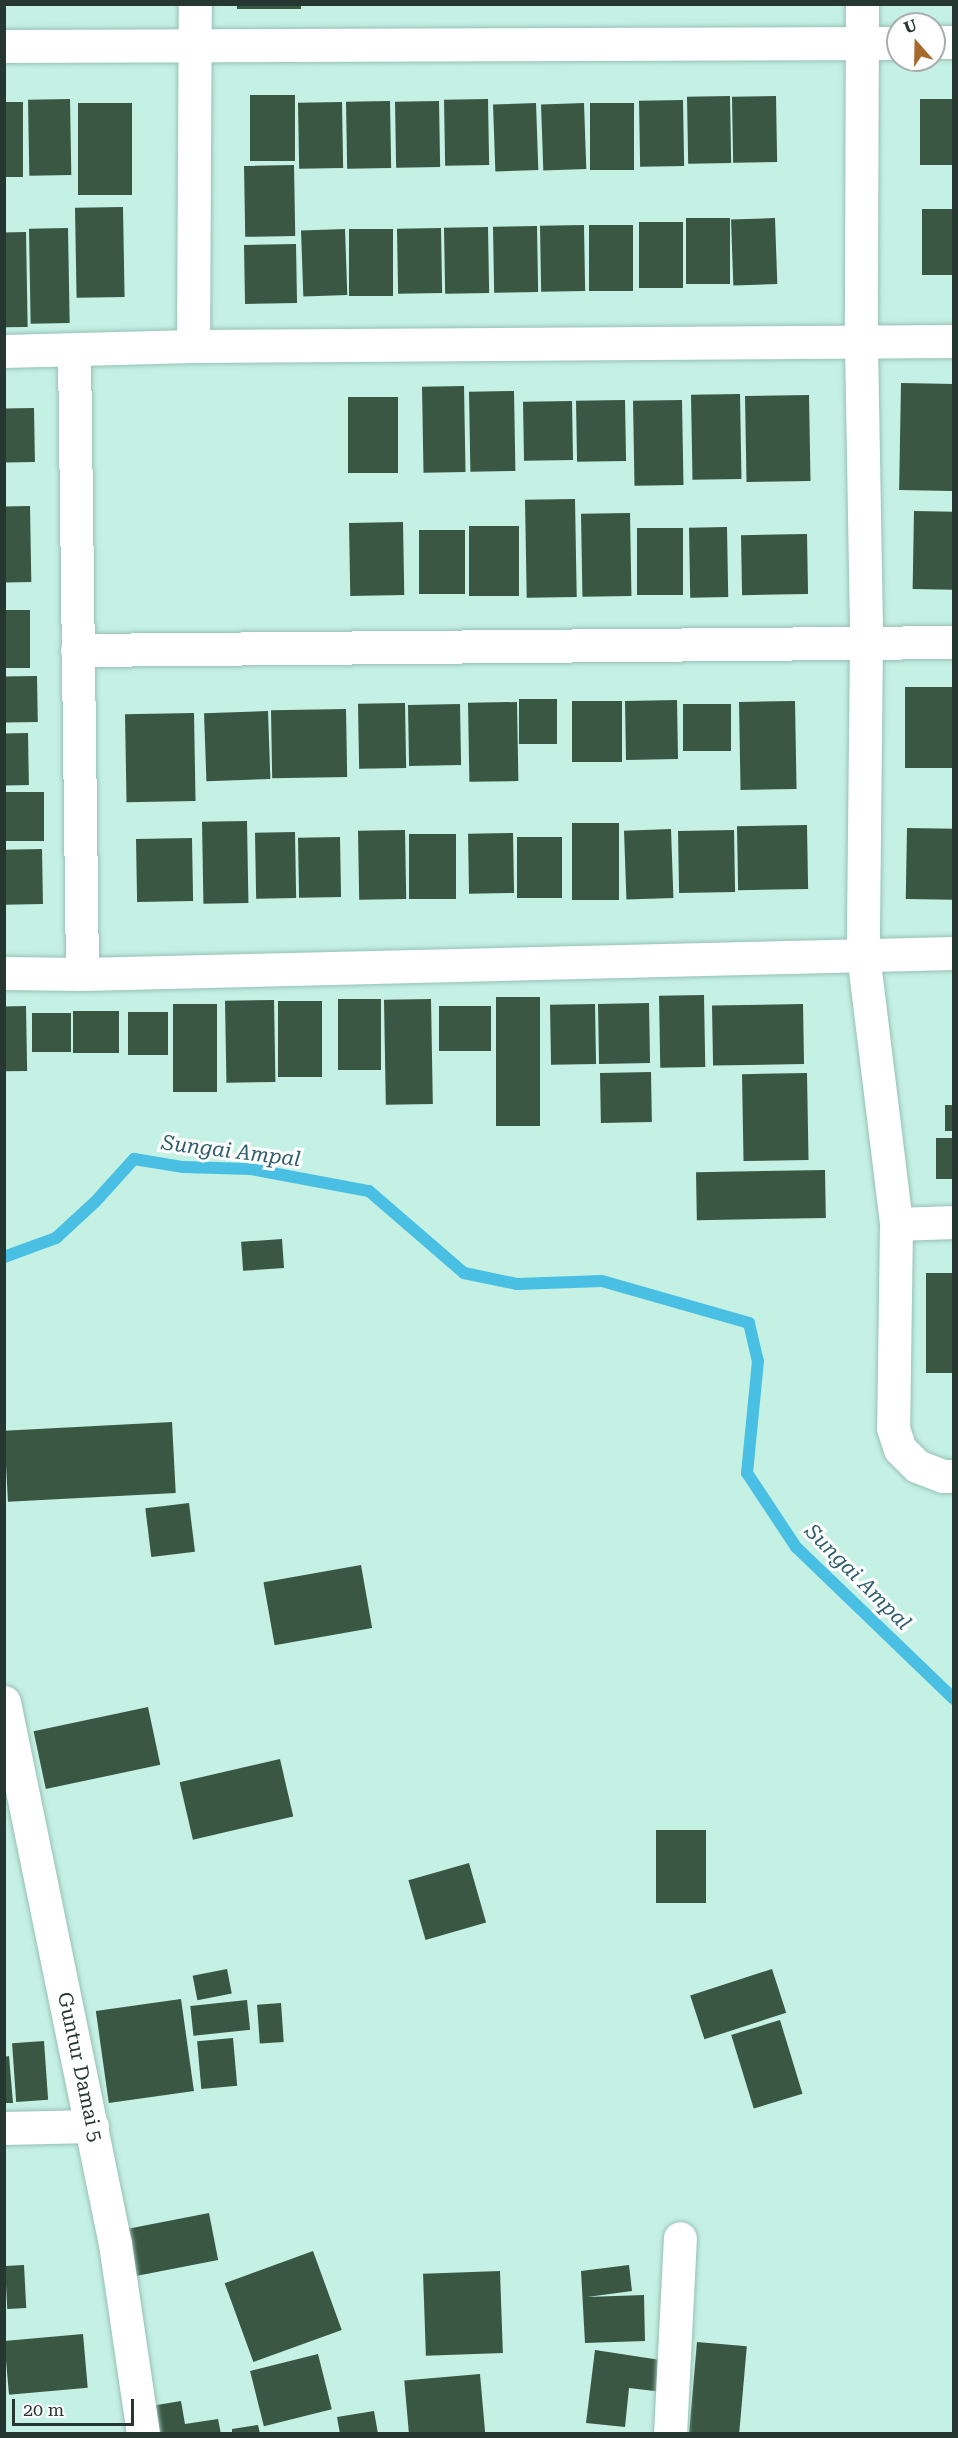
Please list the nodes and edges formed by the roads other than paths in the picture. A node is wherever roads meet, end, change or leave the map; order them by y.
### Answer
1 (195, 4) edge
2 (862, 4) edge
3 (886, 43) edge
4 (862, 44) junction
5 (4, 46) edge
6 (195, 46) junction
7 (954, 341) edge
8 (861, 343) junction
9 (193, 346) junction
10 (4, 351) edge
11 (74, 351) junction
12 (866, 642) junction
13 (954, 642) edge
14 (77, 650) junction
15 (954, 953) edge
16 (863, 954) junction
17 (4, 973) edge
18 (82, 974) junction
19 (954, 1222) edge
20 (896, 1224) junction
21 (954, 1476) edge
22 (4, 1702) edge
23 (92, 2126) junction
24 (4, 2128) edge
25 (680, 2238) dead end
26 (143, 2433) edge
27 (670, 2433) edge

1 - 6 street
2 - 4 street
3 - 4 street
4 - 6 street
4 - 8 street
5 - 6 street
6 - 9 street
7 - 8 street
8 - 9 street
8 - 12 street
9 - 11 street
10 - 11 street
11 - 14 street
12 - 13 street
12 - 14 street
12 - 16 street
14 - 18 street
15 - 16 street
16 - 18 street
16 - 20 street
17 - 18 street
19 - 20 street
20 - 21 street
22 - 23 street, Guntur Damai 5
23 - 24 street
23 - 26 street, Guntur Damai 5
25 - 27 street

